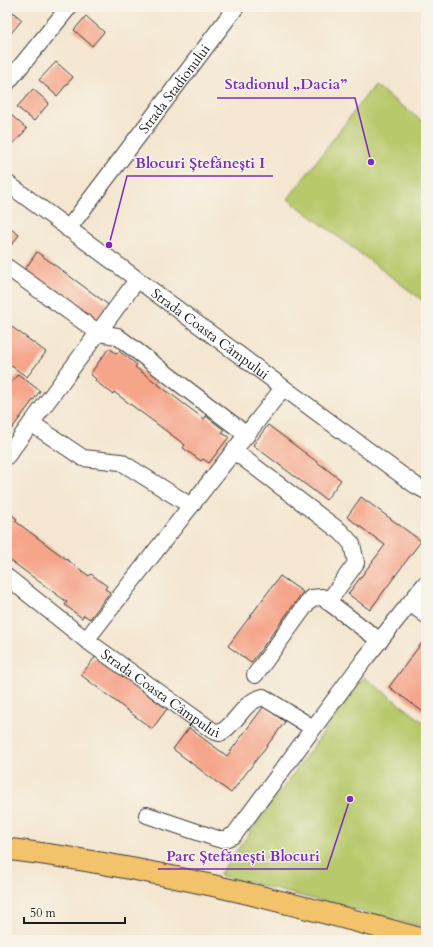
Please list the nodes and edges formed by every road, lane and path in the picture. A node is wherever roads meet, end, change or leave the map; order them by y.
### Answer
1 (69, 7) edge
2 (236, 7) edge
3 (7, 83) edge
4 (7, 183) edge
5 (68, 229) junction
6 (7, 267) edge
7 (137, 280) junction
8 (98, 334) junction
9 (283, 388) junction
10 (31, 423) junction
11 (247, 434) junction
12 (234, 451) junction
13 (7, 456) edge
14 (426, 490) edge
15 (191, 506) junction
16 (7, 577) edge
17 (426, 583) edge
18 (328, 602) junction
19 (410, 603) junction
20 (426, 615) edge
21 (86, 640) junction
22 (380, 640) junction
23 (255, 675) dead end
24 (313, 728) junction
25 (147, 815) dead end
26 (7, 849) edge
27 (425, 940) edge

1 - 3 street
2 - 5 street, Strada Stadionului
4 - 5 street, Strada Coasta Câmpului
5 - 7 street, Strada Coasta Câmpului
6 - 8 street
7 - 8 street, Strada Coasta Câmpului
7 - 9 street, Strada Coasta Câmpului
8 - 10 street, Strada Coasta Câmpului
8 - 11 street
9 - 11 street, Strada Coasta Câmpului
9 - 14 street, Strada Coasta Câmpului
10 - 13 street, Strada Coasta Câmpului
10 - 15 street
11 - 12 street, Strada Coasta Câmpului
12 - 15 street, Strada Coasta Câmpului
12 - 18 street
15 - 21 street, Strada Coasta Câmpului
16 - 21 street, Strada Coasta Câmpului
17 - 19 street
18 - 22 street
18 - 23 street
19 - 20 street
19 - 22 street
21 - 24 street, Strada Coasta Câmpului
22 - 24 street
24 - 25 street
26 - 27 main road

